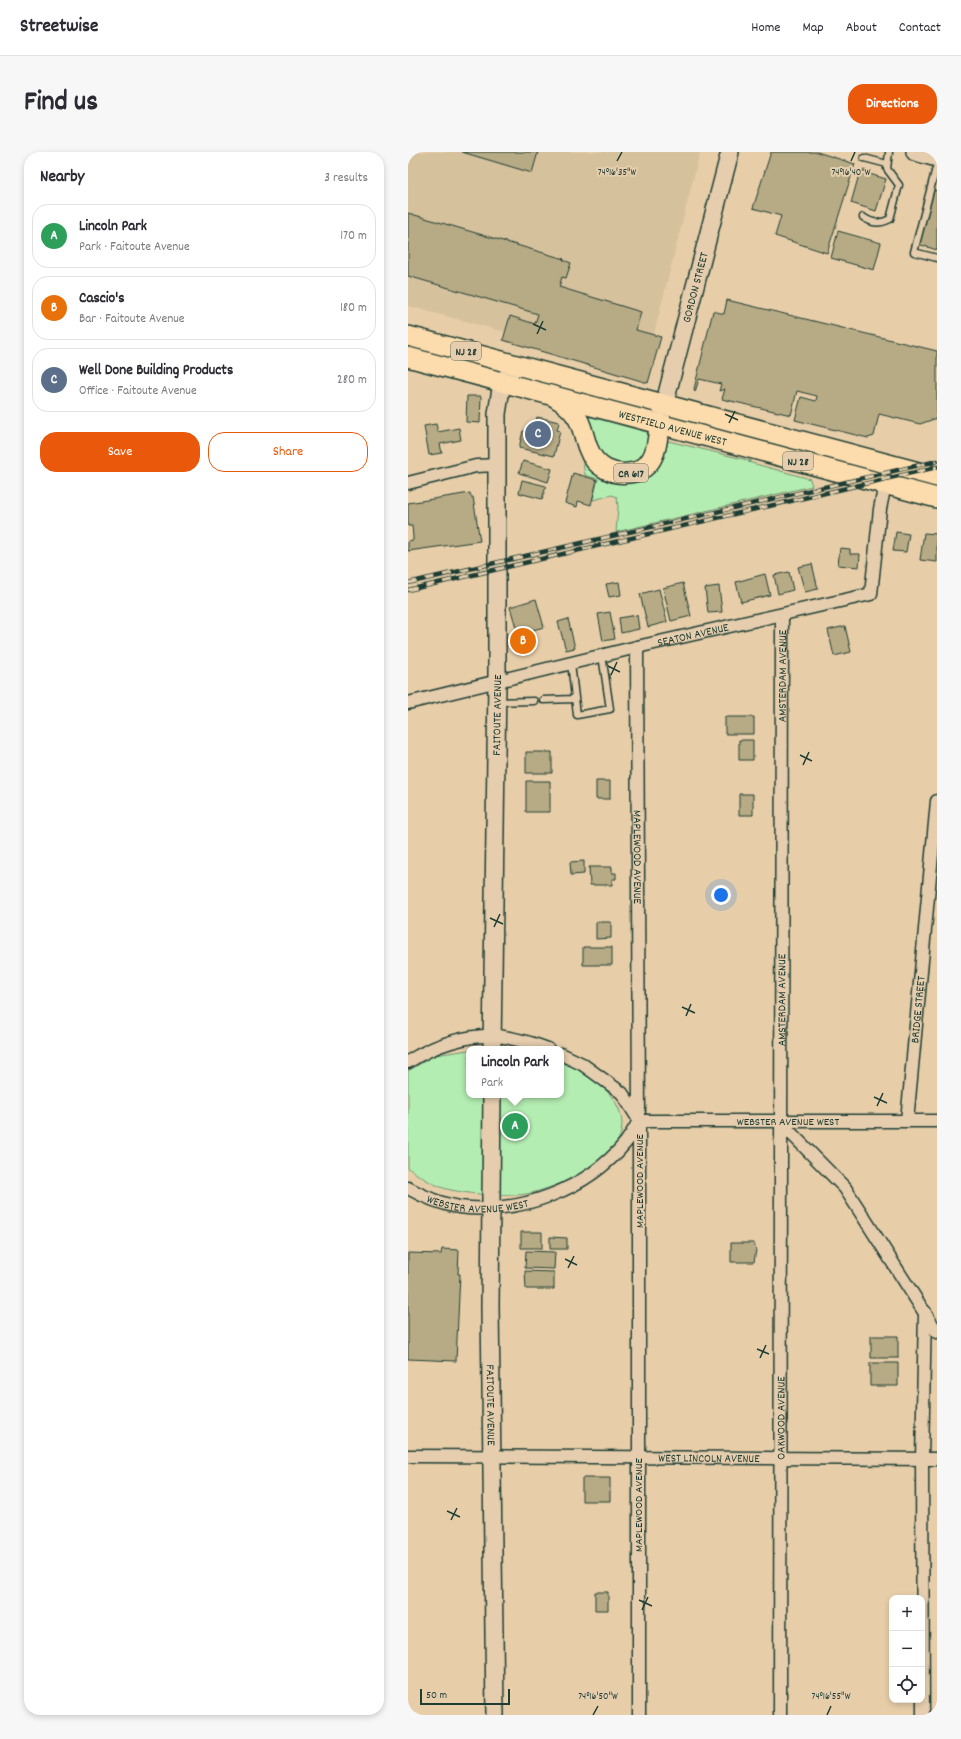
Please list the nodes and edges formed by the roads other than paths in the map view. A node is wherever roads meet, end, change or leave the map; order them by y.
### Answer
1 (730, 152) edge
2 (889, 152) edge
3 (915, 152) edge
4 (864, 158) dead end
5 (937, 158) edge
6 (887, 164) junction
7 (937, 164) edge
8 (863, 217) dead end
9 (937, 258) edge
10 (408, 336) edge
11 (408, 357) edge
12 (524, 367) junction
13 (502, 382) junction
14 (550, 395) junction
15 (663, 404) junction
16 (660, 423) junction
17 (497, 465) junction
18 (937, 477) edge
19 (409, 481) edge
20 (885, 484) junction
21 (937, 498) edge
22 (782, 615) junction
23 (637, 647) junction
24 (602, 656) junction
25 (571, 663) junction
26 (497, 682) junction
27 (575, 699) junction
28 (544, 700) dead end
29 (534, 701) dead end
30 (496, 702) junction
31 (408, 703) edge
32 (937, 801) edge
33 (492, 1043) edge
34 (538, 1046) edge
35 (564, 1055) edge
36 (408, 1062) edge
37 (492, 1098) edge
38 (639, 1121) junction
39 (907, 1121) junction
40 (937, 1121) edge
41 (780, 1122) junction
42 (408, 1188) edge
43 (491, 1208) junction
44 (925, 1312) junction
45 (937, 1332) edge
46 (408, 1456) edge
47 (492, 1456) junction
48 (638, 1457) junction
49 (780, 1458) junction
50 (922, 1459) junction
51 (937, 1459) edge
52 (495, 1715) edge
53 (639, 1715) edge
54 (780, 1715) edge
55 (923, 1715) edge

1 - 15 street, GORDON STREET / CR 617
2 - 6 lane
3 - 5 street
4 - 6 lane
6 - 8 lane
7 - 9 lane
10 - 12 main road, WESTFIELD AVENUE WEST / NJ 28
11 - 13 main road, WESTFIELD AVENUE WEST / NJ 28
12 - 13 street
12 - 15 main road, WESTFIELD AVENUE WEST / NJ 28
13 - 14 main road, WESTFIELD AVENUE WEST / NJ 28
13 - 17 street, FAITOUTE AVENUE
14 - 16 main road, WESTFIELD AVENUE WEST / NJ 28
14 - 16 main road, CR 617
15 - 16 street, GORDON STREET / CR 617
15 - 18 main road, WESTFIELD AVENUE WEST / NJ 28
16 - 20 main road, WESTFIELD AVENUE WEST / NJ 28
17 - 19 street
17 - 26 street, FAITOUTE AVENUE
20 - 21 main road, WESTFIELD AVENUE WEST / NJ 28
20 - 22 street, SEATON AVENUE
22 - 23 street, SEATON AVENUE
22 - 41 street, AMSTERDAM AVENUE
23 - 24 street, SEATON AVENUE
23 - 38 street, MAPLEWOOD AVENUE
24 - 25 street, SEATON AVENUE
24 - 27 lane
25 - 26 street, SEATON AVENUE
25 - 27 lane
26 - 30 street, FAITOUTE AVENUE
26 - 31 street, SEATON AVENUE
27 - 28 lane
29 - 30 lane
30 - 33 street, FAITOUTE AVENUE
32 - 39 street, BRIDGE STREET
33 - 34 street
33 - 36 street
35 - 38 street
37 - 43 street, FAITOUTE AVENUE
38 - 41 street, WEBSTER AVENUE WEST
38 - 43 street, WEBSTER AVENUE WEST
38 - 48 street, MAPLEWOOD AVENUE
39 - 40 street, WEBSTER AVENUE WEST
39 - 41 street, WEBSTER AVENUE WEST
41 - 44 street
41 - 49 street, OAKWOOD AVENUE
42 - 43 street, WEBSTER AVENUE WEST
43 - 47 street, FAITOUTE AVENUE
44 - 45 street
44 - 50 street
46 - 47 street, WEST LINCOLN AVENUE
47 - 48 street, WEST LINCOLN AVENUE
47 - 52 street, FAITOUTE AVENUE
48 - 49 street, WEST LINCOLN AVENUE
48 - 53 street, MAPLEWOOD AVENUE
49 - 50 street, WEST LINCOLN AVENUE
49 - 54 street, OAKWOOD AVENUE
50 - 51 street, WEST LINCOLN AVENUE
50 - 55 street

